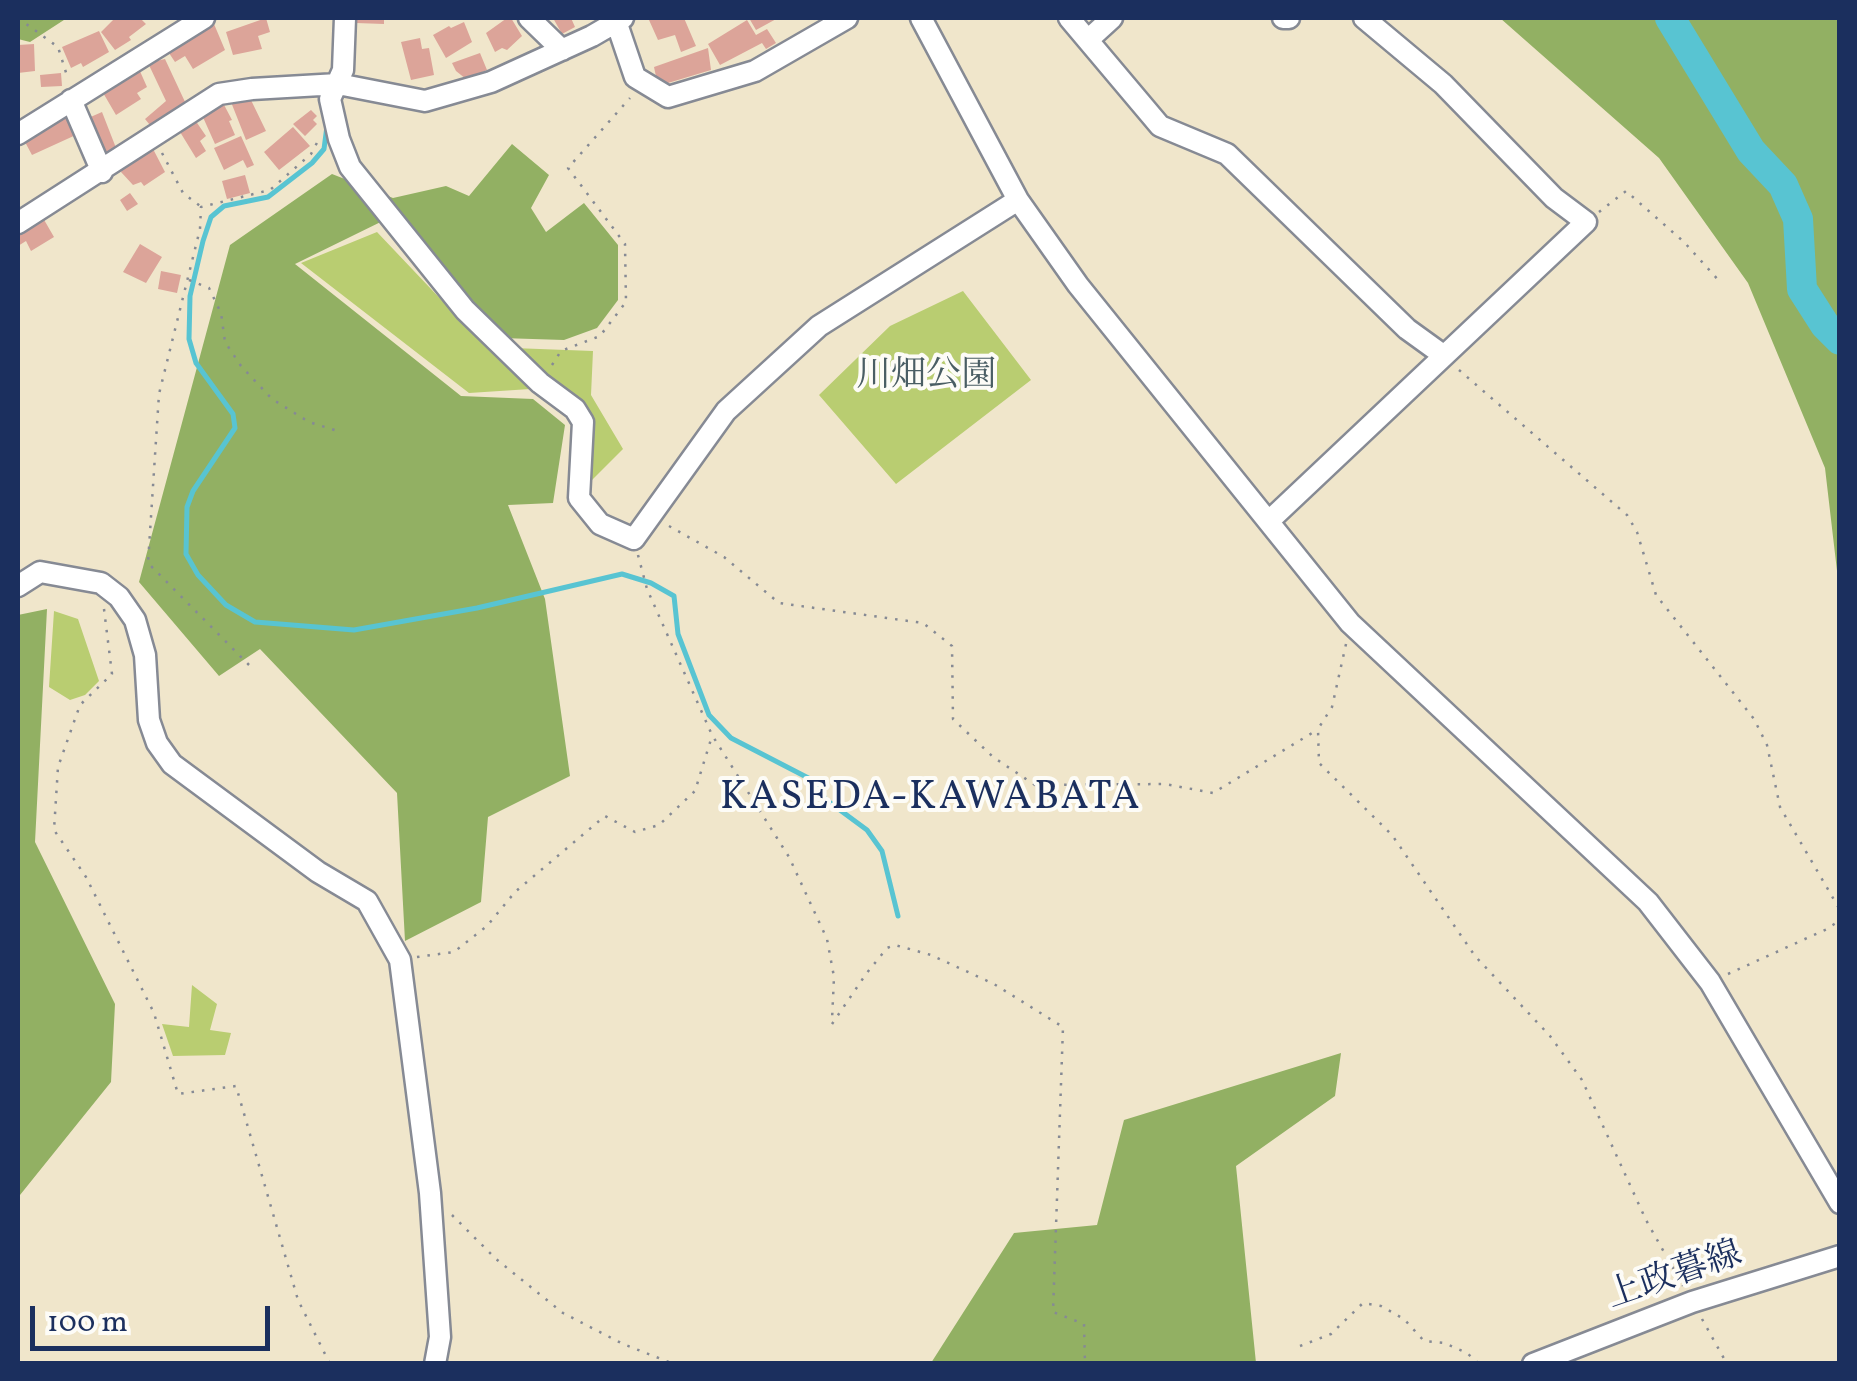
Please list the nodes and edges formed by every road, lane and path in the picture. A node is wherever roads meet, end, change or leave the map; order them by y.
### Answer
1 (18, 18) edge
2 (204, 18) edge
3 (345, 18) edge
4 (529, 18) edge
5 (846, 18) edge
6 (921, 18) edge
7 (1069, 18) edge
8 (1112, 18) edge
9 (1364, 18) edge
10 (619, 20) edge
11 (1089, 39) junction
12 (562, 50) junction
13 (644, 82) junction
14 (338, 84) junction
15 (72, 99) junction
16 (18, 134) edge
17 (321, 136) dead end
18 (154, 138) junction
19 (102, 172) junction
20 (1018, 200) junction
21 (201, 207) junction
22 (1586, 222) junction
23 (18, 224) edge
24 (188, 279) junction
25 (1721, 282) dead end
26 (1443, 356) junction
27 (540, 383) junction
28 (341, 432) dead end
29 (650, 516) junction
30 (1269, 521) junction
31 (634, 538) junction
32 (101, 583) junction
33 (18, 586) edge
34 (1350, 623) junction
35 (249, 666) dead end
36 (1318, 729) junction
37 (712, 735) junction
38 (1840, 910) edge
39 (1840, 920) edge
40 (400, 960) junction
41 (1710, 982) junction
42 (430, 1192) junction
43 (1840, 1203) edge
44 (1840, 1256) edge
45 (1692, 1302) junction
46 (1300, 1346) dead end
47 (330, 1364) edge
48 (435, 1364) edge
49 (674, 1364) edge
50 (1085, 1364) edge
51 (1479, 1364) edge
52 (1533, 1364) edge
53 (1727, 1364) edge

1 - 15 path
2 - 15 street
3 - 14 street
4 - 12 street
5 - 13 street
6 - 20 street
7 - 11 street
8 - 11 street
9 - 22 street
10 - 12 street
10 - 13 street
11 - 26 street
12 - 14 street
13 - 27 path
14 - 18 street
14 - 27 street
15 - 16 street
15 - 19 street
17 - 21 path
18 - 19 street
18 - 21 path
19 - 23 street
20 - 29 street
20 - 30 street
21 - 24 path
22 - 25 path
22 - 26 street
24 - 28 path
24 - 35 path
26 - 30 street
26 - 38 path
27 - 31 street
29 - 31 street
29 - 36 path
30 - 34 street
31 - 37 path
32 - 33 street
32 - 40 street
32 - 47 path
34 - 36 path
34 - 41 street
36 - 45 path
37 - 40 path
37 - 50 path
39 - 41 path
40 - 42 street
41 - 43 street
42 - 48 street
42 - 49 path
44 - 45 street, 上政暮線
45 - 52 street, 上政暮線
45 - 53 path
46 - 51 path

